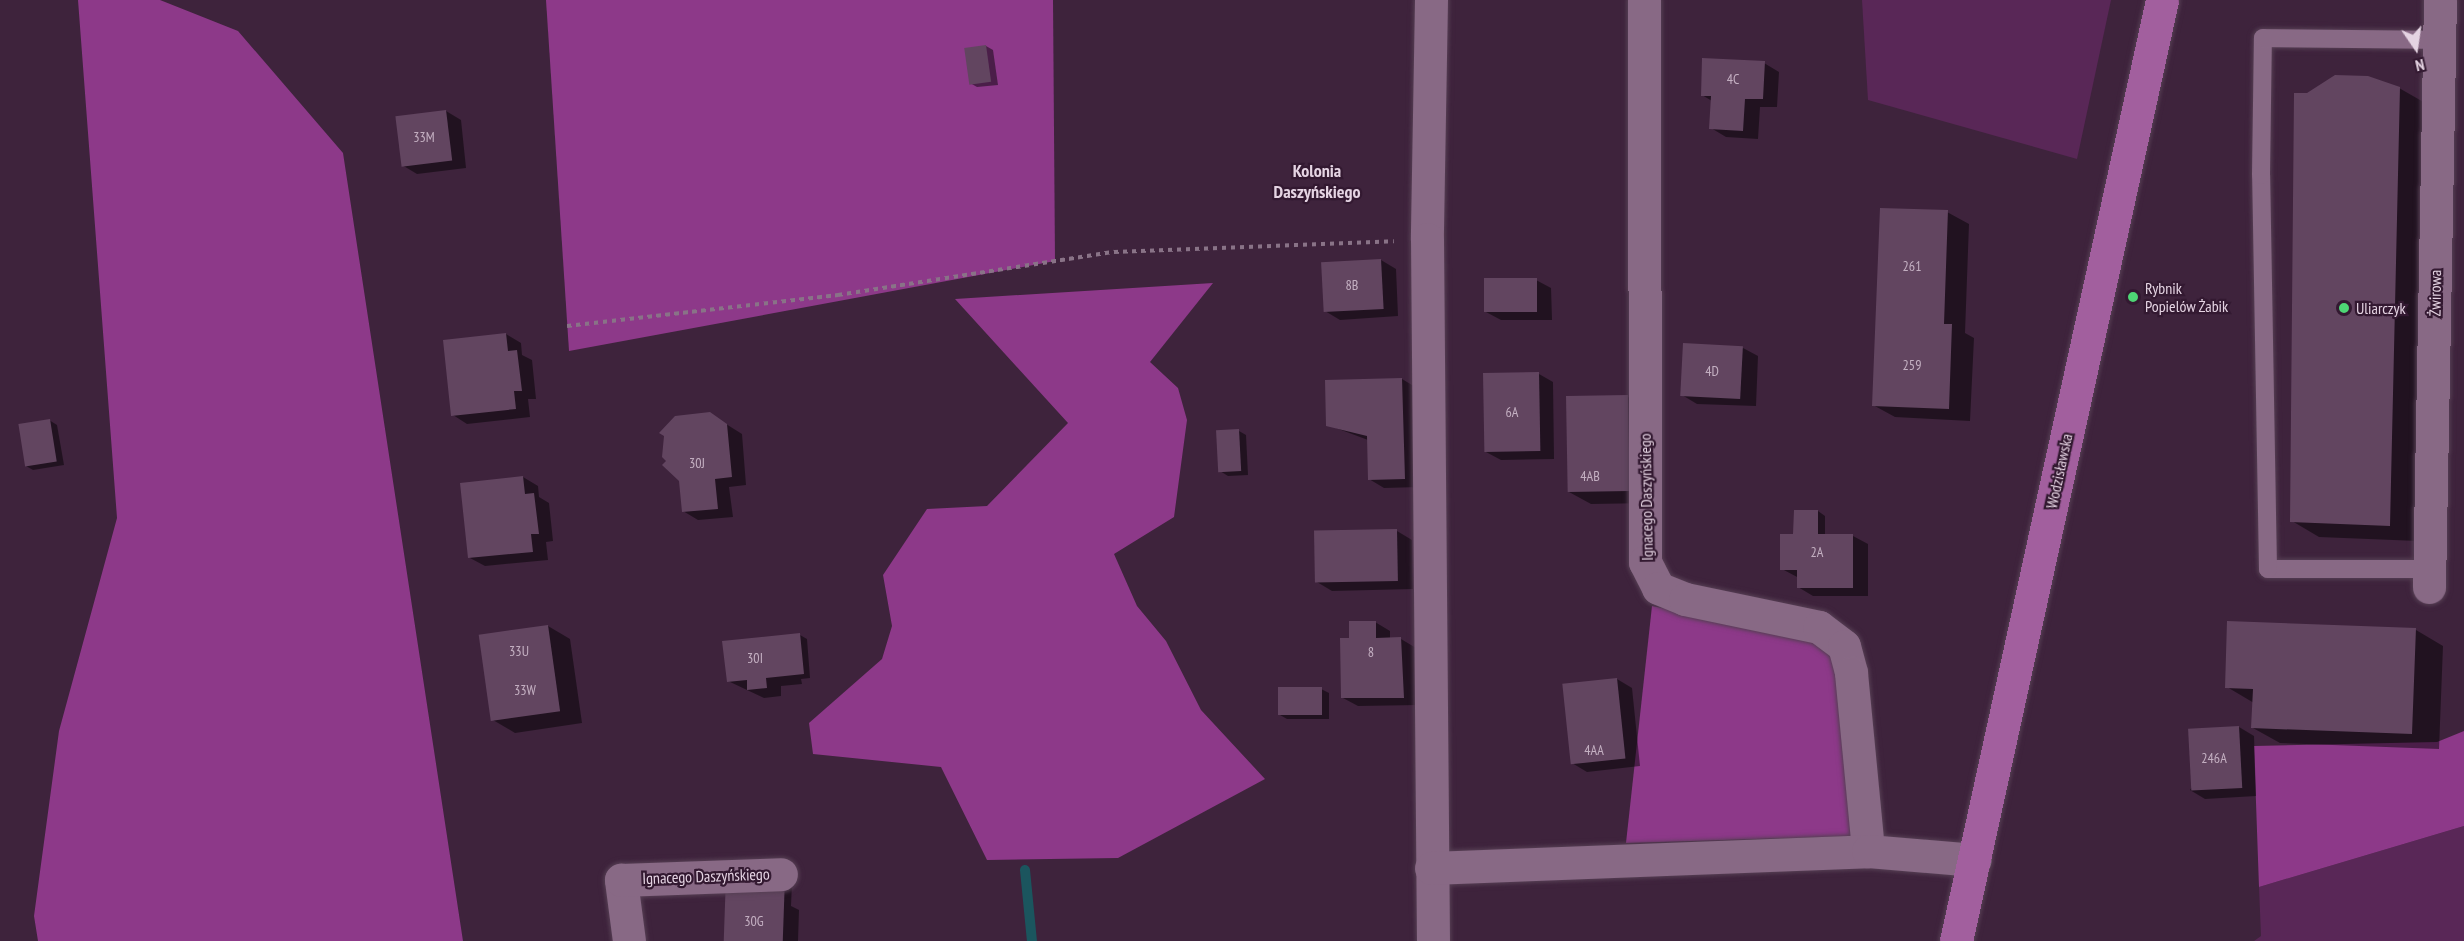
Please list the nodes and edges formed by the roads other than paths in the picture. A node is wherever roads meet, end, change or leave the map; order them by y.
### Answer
1 (1431, 0) edge
2 (1644, 0) edge
3 (2162, 0) edge
4 (2440, 0) edge
5 (2440, 40) junction
6 (2429, 578) joint
7 (1868, 851) junction
8 (1975, 860) junction
9 (1431, 868) junction
10 (781, 874) dead end
11 (629, 941) edge
12 (1433, 941) edge
13 (1956, 941) edge

1 - 9 street
2 - 7 street, Ignacego Daszyńskiego
3 - 8 main road, Wodzisławska
4 - 5 street, Żwirowa
5 - 6 street, Żwirowa
5 - 6 lane
7 - 8 street
7 - 9 street
8 - 13 main road, Wodzisławska
9 - 12 street
10 - 11 street, Ignacego Daszyńskiego

